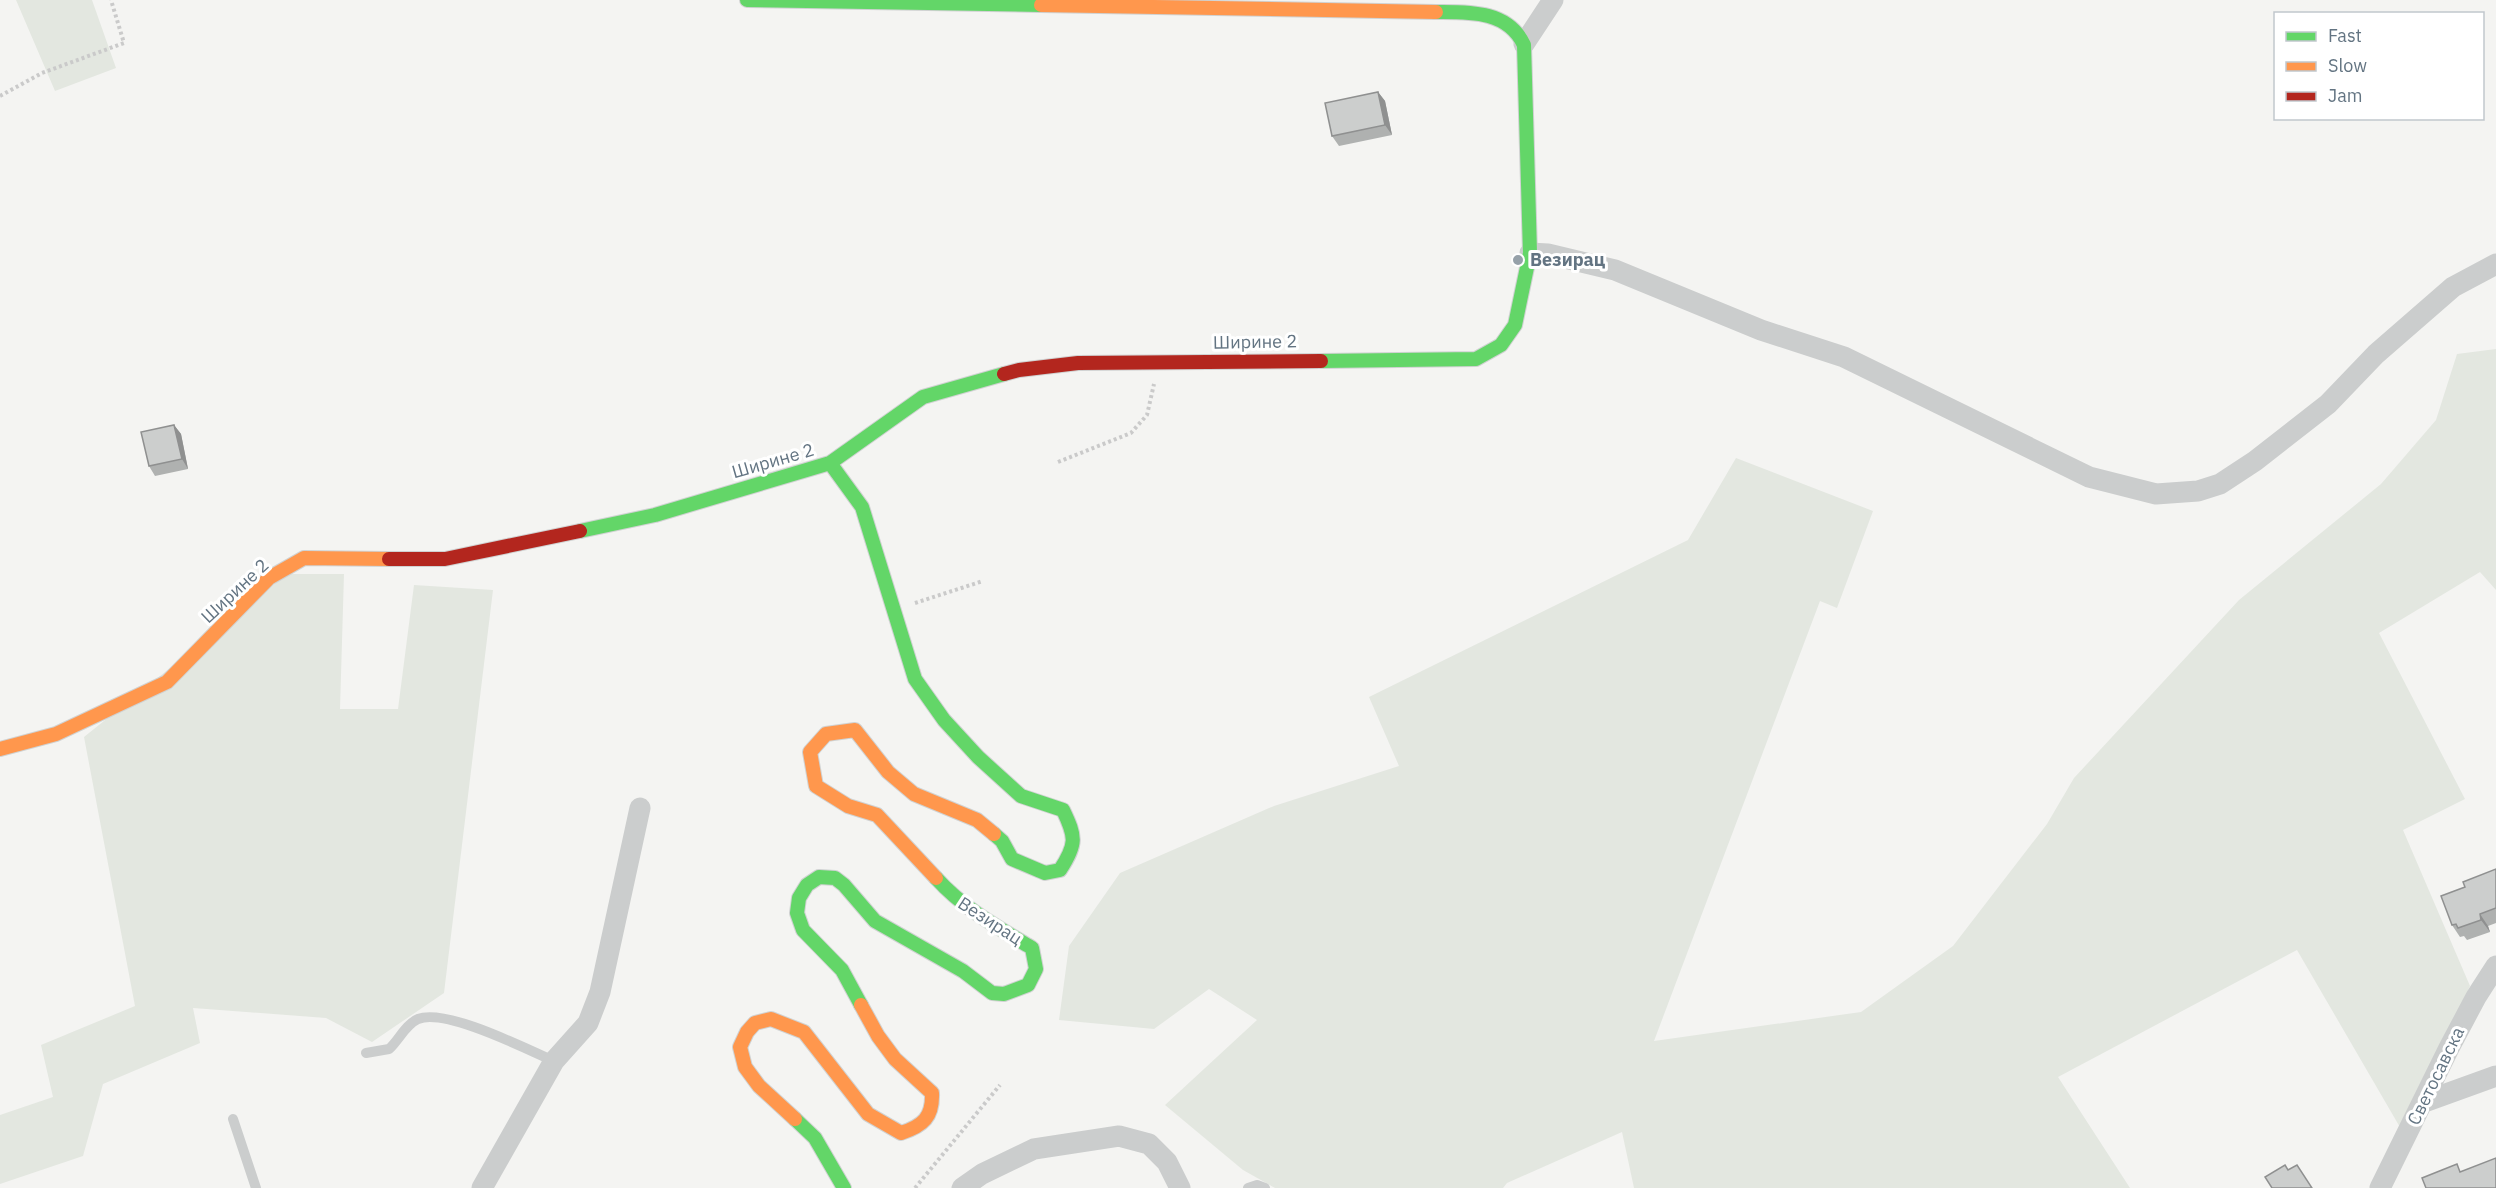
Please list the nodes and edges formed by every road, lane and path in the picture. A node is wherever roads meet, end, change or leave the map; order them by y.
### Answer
1 (111, 0) edge
2 (747, 0) edge
3 (1553, 0) edge
4 (1524, 44) junction
5 (0, 96) edge
6 (1530, 253) junction
7 (2496, 264) edge
8 (1156, 361) junction
9 (1058, 462) dead end
10 (830, 463) junction
11 (983, 581) dead end
12 (895, 610) junction
13 (0, 749) edge
14 (640, 808) dead end
15 (2496, 966) edge
16 (366, 1053) dead end
17 (554, 1061) junction
18 (2496, 1076) edge
19 (1000, 1085) dead end
20 (2424, 1102) junction
21 (233, 1119) dead end
22 (256, 1188) edge
23 (482, 1188) edge
24 (844, 1188) edge
25 (915, 1188) edge
26 (962, 1188) edge
27 (1180, 1188) edge
28 (1248, 1188) edge
29 (1265, 1188) edge
30 (2380, 1188) edge

1 - 5 path
2 - 4 street
3 - 4 street
4 - 6 street, Ширине 2
6 - 7 street
6 - 8 street, Ширине 2
8 - 9 path
8 - 10 street, Ширине 2
10 - 12 street, Везирац
10 - 13 street, Ширине 2
11 - 12 path
12 - 24 street, Везирац
14 - 17 street
15 - 20 street, Светосавска
16 - 17 lane
17 - 23 street
18 - 20 street
19 - 25 path
20 - 30 street, Светосавска
21 - 22 lane
26 - 27 street
28 - 29 lane

